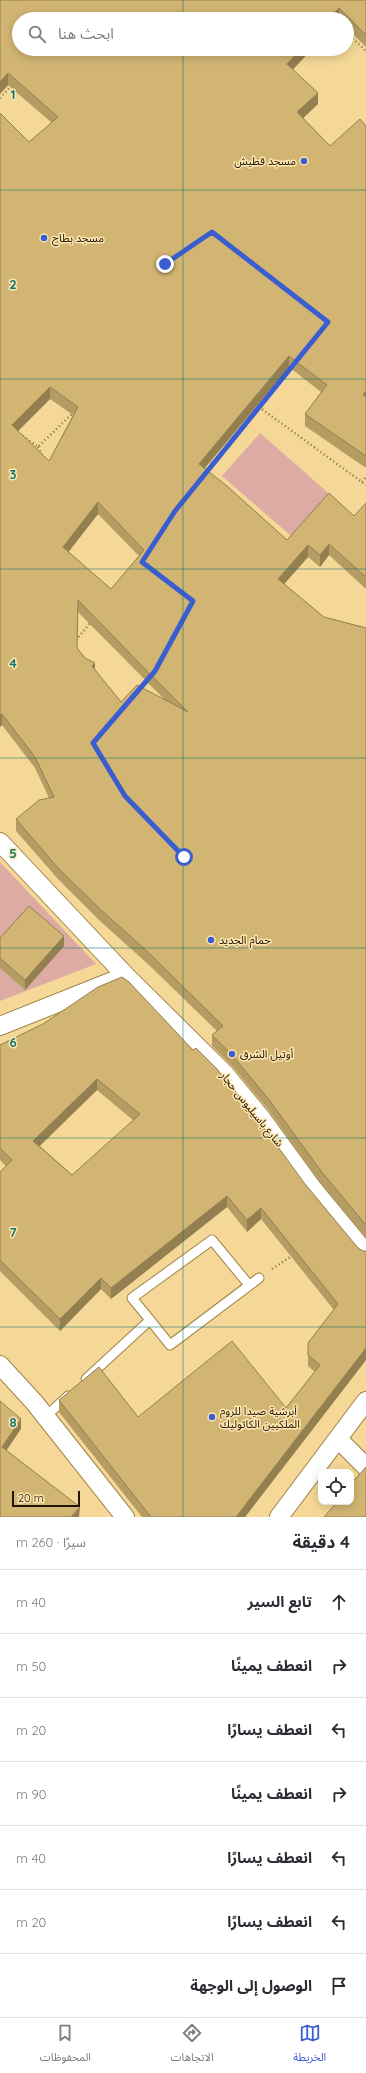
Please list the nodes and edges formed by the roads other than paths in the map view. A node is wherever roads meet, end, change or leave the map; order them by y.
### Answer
1 (0, 842) edge
2 (126, 976) junction
3 (0, 1026) edge
4 (366, 1253) edge
5 (259, 1278) road end
6 (249, 1285) junction
7 (150, 1320) junction
8 (0, 1365) edge
9 (366, 1401) edge
10 (46, 1417) junction
11 (338, 1439) junction
12 (366, 1467) edge
13 (125, 1517) edge
14 (279, 1517) edge

1 - 2 street, شارع باسيليوس حجار
2 - 3 street
2 - 4 street, شارع باسيليوس حجار
5 - 6 lane
6 - 7 lane
6 - 7 lane
7 - 10 lane
8 - 10 street
9 - 11 street
10 - 13 street
11 - 12 street
11 - 14 street

